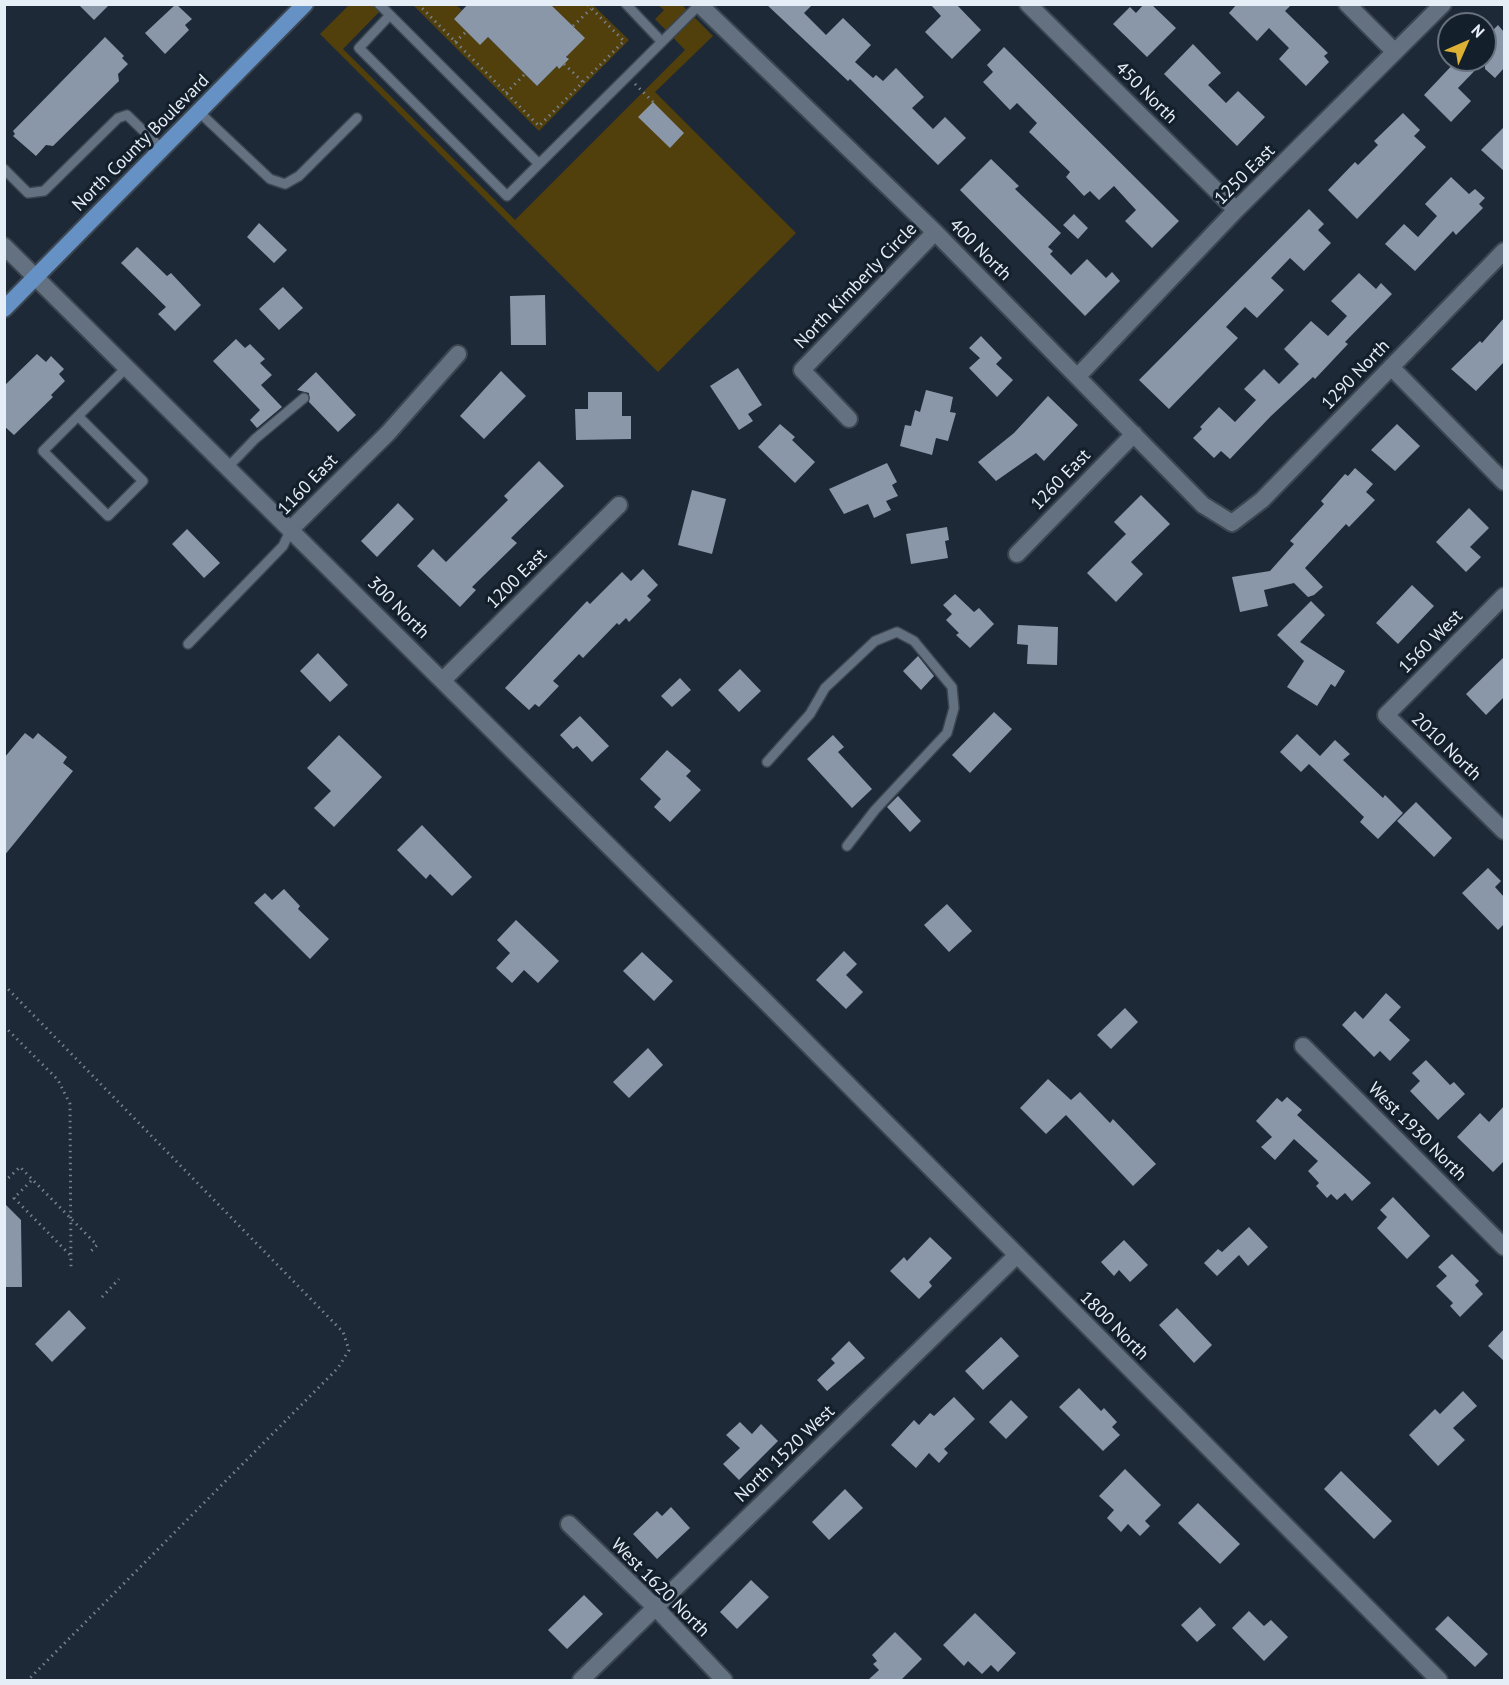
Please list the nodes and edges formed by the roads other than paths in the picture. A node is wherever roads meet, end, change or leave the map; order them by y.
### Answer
1 (305, 4) edge
2 (380, 4) edge
3 (626, 4) edge
4 (1028, 4) edge
5 (1347, 4) edge
6 (1443, 4) edge
7 (699, 5) edge
8 (390, 15) junction
9 (662, 42) junction
10 (1395, 52) junction
11 (200, 112) junction
12 (357, 118) dead end
13 (162, 149) junction
14 (539, 164) junction
15 (4, 168) edge
16 (1236, 210) junction
17 (935, 232) junction
18 (4, 246) edge
19 (1504, 251) edge
20 (36, 277) junction
21 (4, 309) edge
22 (458, 354) dead end
23 (126, 368) junction
24 (1391, 368) junction
25 (1078, 376) junction
26 (304, 398) dead end
27 (78, 416) junction
28 (849, 419) dead end
29 (1134, 434) junction
30 (229, 466) junction
31 (1504, 482) edge
32 (619, 505) dead end
33 (1232, 523) joint
34 (291, 529) junction
35 (1017, 554) dead end
36 (1504, 596) edge
37 (188, 644) dead end
38 (443, 681) junction
39 (1386, 715) joint
40 (767, 762) dead end
41 (1504, 831) edge
42 (847, 846) dead end
43 (762, 999) joint
44 (1303, 1046) dead end
45 (1504, 1247) edge
46 (1016, 1256) junction
47 (568, 1524) dead end
48 (656, 1608) junction
49 (581, 1680) edge
50 (723, 1680) edge
51 (1439, 1680) edge

1 - 11 main road, North County Boulevard
2 - 8 lane
3 - 9 lane
4 - 16 street, 450 North
5 - 10 street
6 - 10 street, 1250 East
7 - 9 lane
7 - 17 street, 400 North
8 - 14 lane
8 - 14 lane
9 - 14 lane
10 - 16 street, 1250 East
11 - 12 lane
11 - 13 main road, North County Boulevard
13 - 15 lane
13 - 20 main road, North County Boulevard
16 - 25 street, 1250 East
17 - 25 street, 400 North
17 - 28 street, North Kimberly Circle
18 - 20 street, 300 North
19 - 24 street, 1290 North
20 - 21 main road, North County Boulevard
20 - 23 street, 300 North
22 - 34 street, 1160 East
23 - 27 lane
23 - 30 street, 300 North
24 - 31 street
24 - 33 street, 1290 North
25 - 29 street, 400 North
26 - 30 lane
27 - 27 lane
29 - 33 street, 400 North
29 - 35 street, 1260 East
30 - 34 street, 300 North
32 - 38 street, 1200 East
34 - 37 lane, 1160 East
34 - 38 street, 300 North
36 - 39 street, 1560 West
38 - 43 street, 300 North
39 - 41 street, 2010 North
40 - 42 lane
43 - 46 street, 1800 North
44 - 45 street, West 1930 North
46 - 48 street, North 1520 West
46 - 51 street, 1800 North
47 - 48 street, West 1620 North
48 - 49 street, North 1520 West
48 - 50 street, West 1620 North

